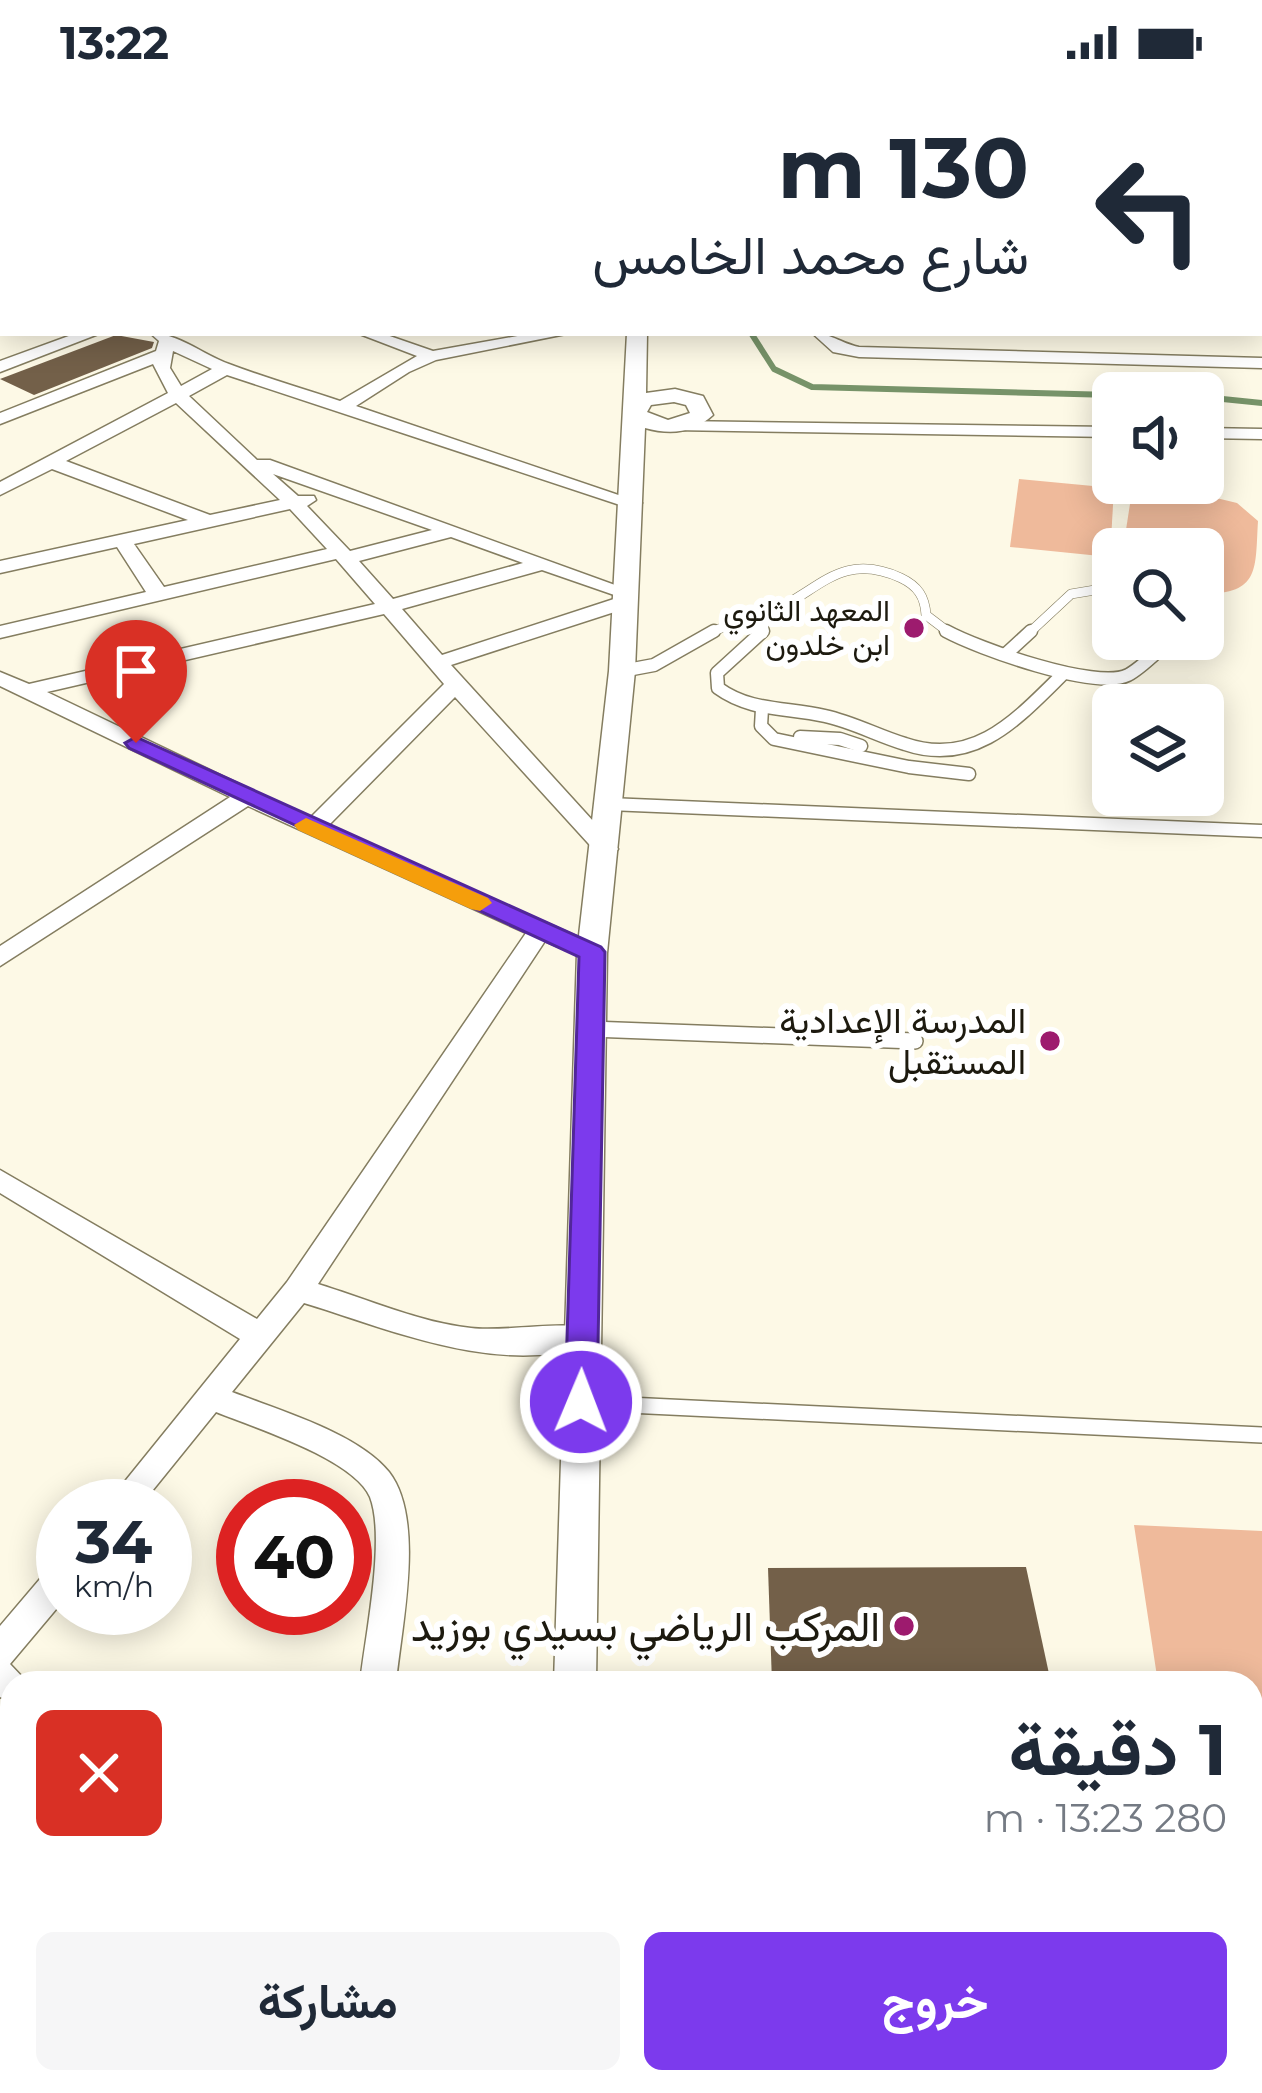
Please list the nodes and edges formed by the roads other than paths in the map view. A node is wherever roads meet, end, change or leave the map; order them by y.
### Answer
1 (85, 336) edge
2 (374, 336) edge
3 (546, 336) edge
4 (637, 336) edge
5 (656, 336) edge
6 (824, 336) edge
7 (979, 336) edge
8 (162, 343) edge
9 (982, 353) junction
10 (432, 356) junction
11 (1262, 362) edge
12 (0, 368) edge
13 (226, 369) junction
14 (177, 393) junction
15 (690, 399) junction
16 (340, 409) junction
17 (635, 412) junction
18 (0, 419) edge
19 (1092, 422) edge
20 (1224, 423) edge
21 (1262, 424) edge
22 (677, 426) junction
23 (1092, 432) edge
24 (1224, 433) edge
25 (1262, 434) edge
26 (248, 458) junction
27 (635, 458) junction
28 (51, 462) junction
29 (0, 489) edge
30 (334, 492) junction
31 (294, 503) junction
32 (633, 503) junction
33 (207, 521) junction
34 (449, 532) junction
35 (122, 540) junction
36 (343, 555) junction
37 (540, 564) junction
38 (0, 567) edge
39 (1092, 590) edge
40 (158, 594) junction
41 (627, 597) junction
42 (391, 606) junction
43 (765, 615) junction
44 (0, 632) edge
45 (1006, 654) junction
46 (1146, 660) edge
47 (437, 662) junction
48 (622, 671) junction
49 (1064, 673) junction
50 (0, 678) edge
51 (455, 685) junction
52 (26, 691) junction
53 (762, 709) junction
54 (969, 774) dead end
55 (247, 796) junction
56 (609, 804) junction
57 (313, 828) junction
58 (1262, 831) edge
59 (606, 849) junction
60 (540, 930) junction
61 (592, 952) junction
62 (0, 958) edge
63 (591, 1029) junction
64 (915, 1040) dead end
65 (0, 1180) edge
66 (298, 1290) junction
67 (260, 1336) junction
68 (582, 1337) junction
69 (211, 1397) junction
70 (581, 1402) junction
71 (1262, 1435) edge
72 (143, 1479) edge
73 (36, 1609) edge
74 (0, 1652) edge
75 (379, 1671) edge
76 (574, 1671) edge

1 - 12 street
2 - 10 street
3 - 10 street
4 - 17 street
5 - 15 street
6 - 9 street
7 - 9 street
8 - 13 street
8 - 14 street
8 - 18 street
9 - 11 street
10 - 16 street
13 - 14 street
13 - 16 street
14 - 26 street
14 - 28 street
15 - 17 street
15 - 19 street
15 - 22 street
16 - 32 street
17 - 22 street
17 - 27 street
20 - 21 street
22 - 23 street
22 - 27 street
24 - 25 street
26 - 30 street
26 - 31 street
27 - 32 street
28 - 29 street
28 - 33 street
30 - 31 street
30 - 34 street
31 - 33 street
31 - 36 street
32 - 41 street
33 - 35 street
34 - 36 street
34 - 37 street
35 - 38 street
35 - 40 street
36 - 40 street
36 - 42 street
37 - 41 street
37 - 42 street
39 - 45 lane
40 - 44 street
41 - 47 street
41 - 48 street
42 - 47 street
42 - 52 street
43 - 45 lane
43 - 48 lane
43 - 53 lane
45 - 49 lane
46 - 49 lane
47 - 51 street
48 - 56 street
49 - 53 lane
50 - 52 street
51 - 57 street
51 - 59 street
52 - 55 street
53 - 54 lane
55 - 57 street
55 - 62 street
56 - 58 lane
56 - 59 street
57 - 60 street
59 - 61 street
60 - 61 street
60 - 66 street
61 - 63 street
63 - 64 lane
63 - 68 street
65 - 67 street
66 - 67 street
66 - 68 street
67 - 69 street
68 - 70 street
69 - 72 street
69 - 75 street
70 - 71 lane
70 - 76 street
73 - 74 street

